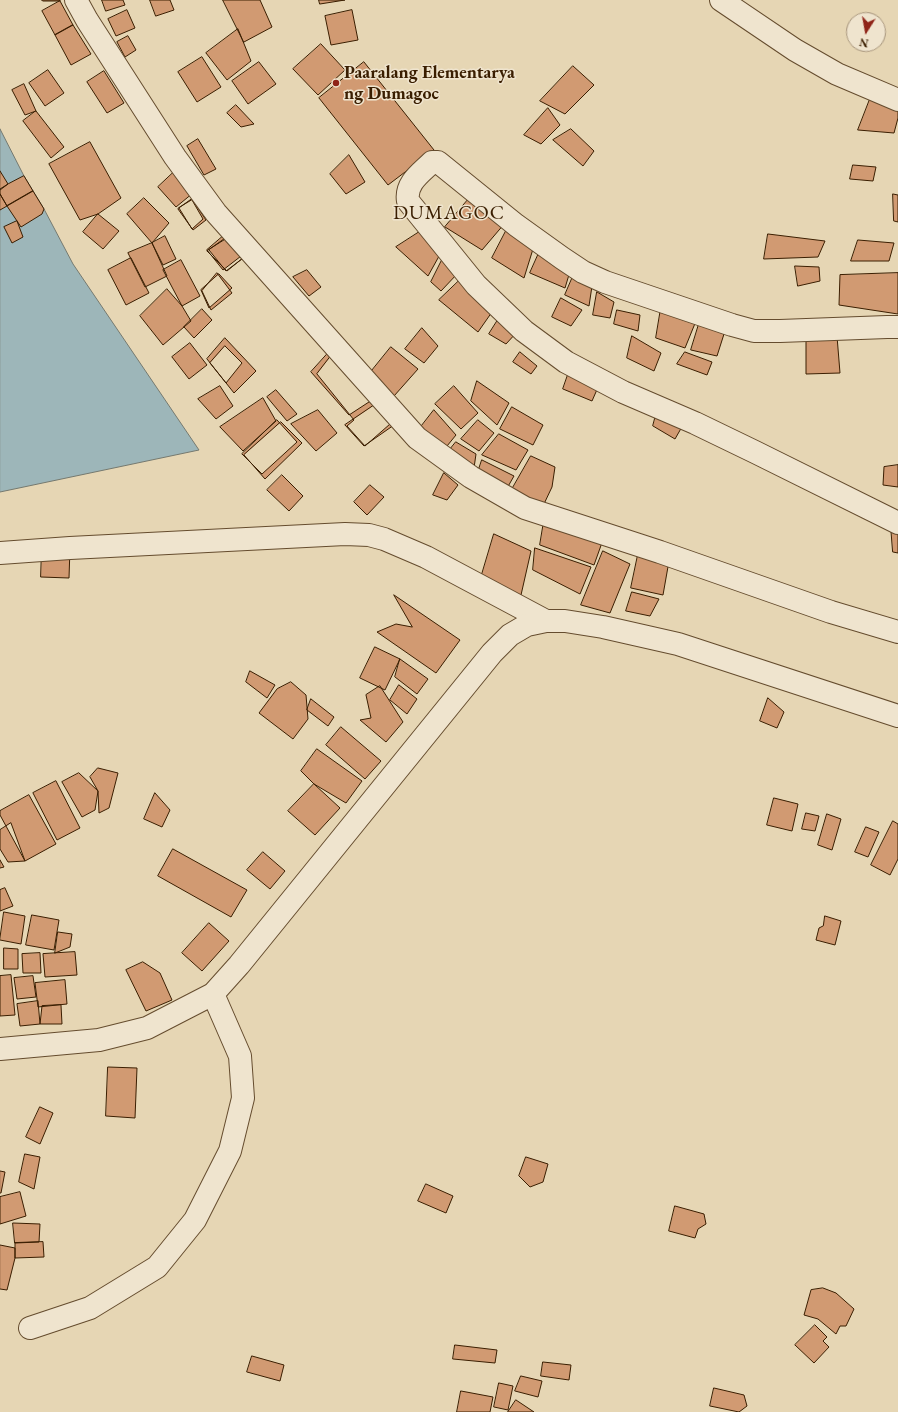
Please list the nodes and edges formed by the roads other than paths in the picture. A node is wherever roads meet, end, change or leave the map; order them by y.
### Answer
1 (76, 0) edge
2 (720, 0) edge
3 (898, 100) edge
4 (898, 328) edge
5 (898, 523) edge
6 (0, 553) edge
7 (546, 621) junction
8 (898, 632) edge
9 (898, 716) edge
10 (213, 994) junction
11 (0, 1049) edge
12 (30, 1328) dead end

1 - 8 street
2 - 3 street
4 - 5 street
6 - 7 street
7 - 9 street
7 - 10 street
10 - 11 street
10 - 12 street

